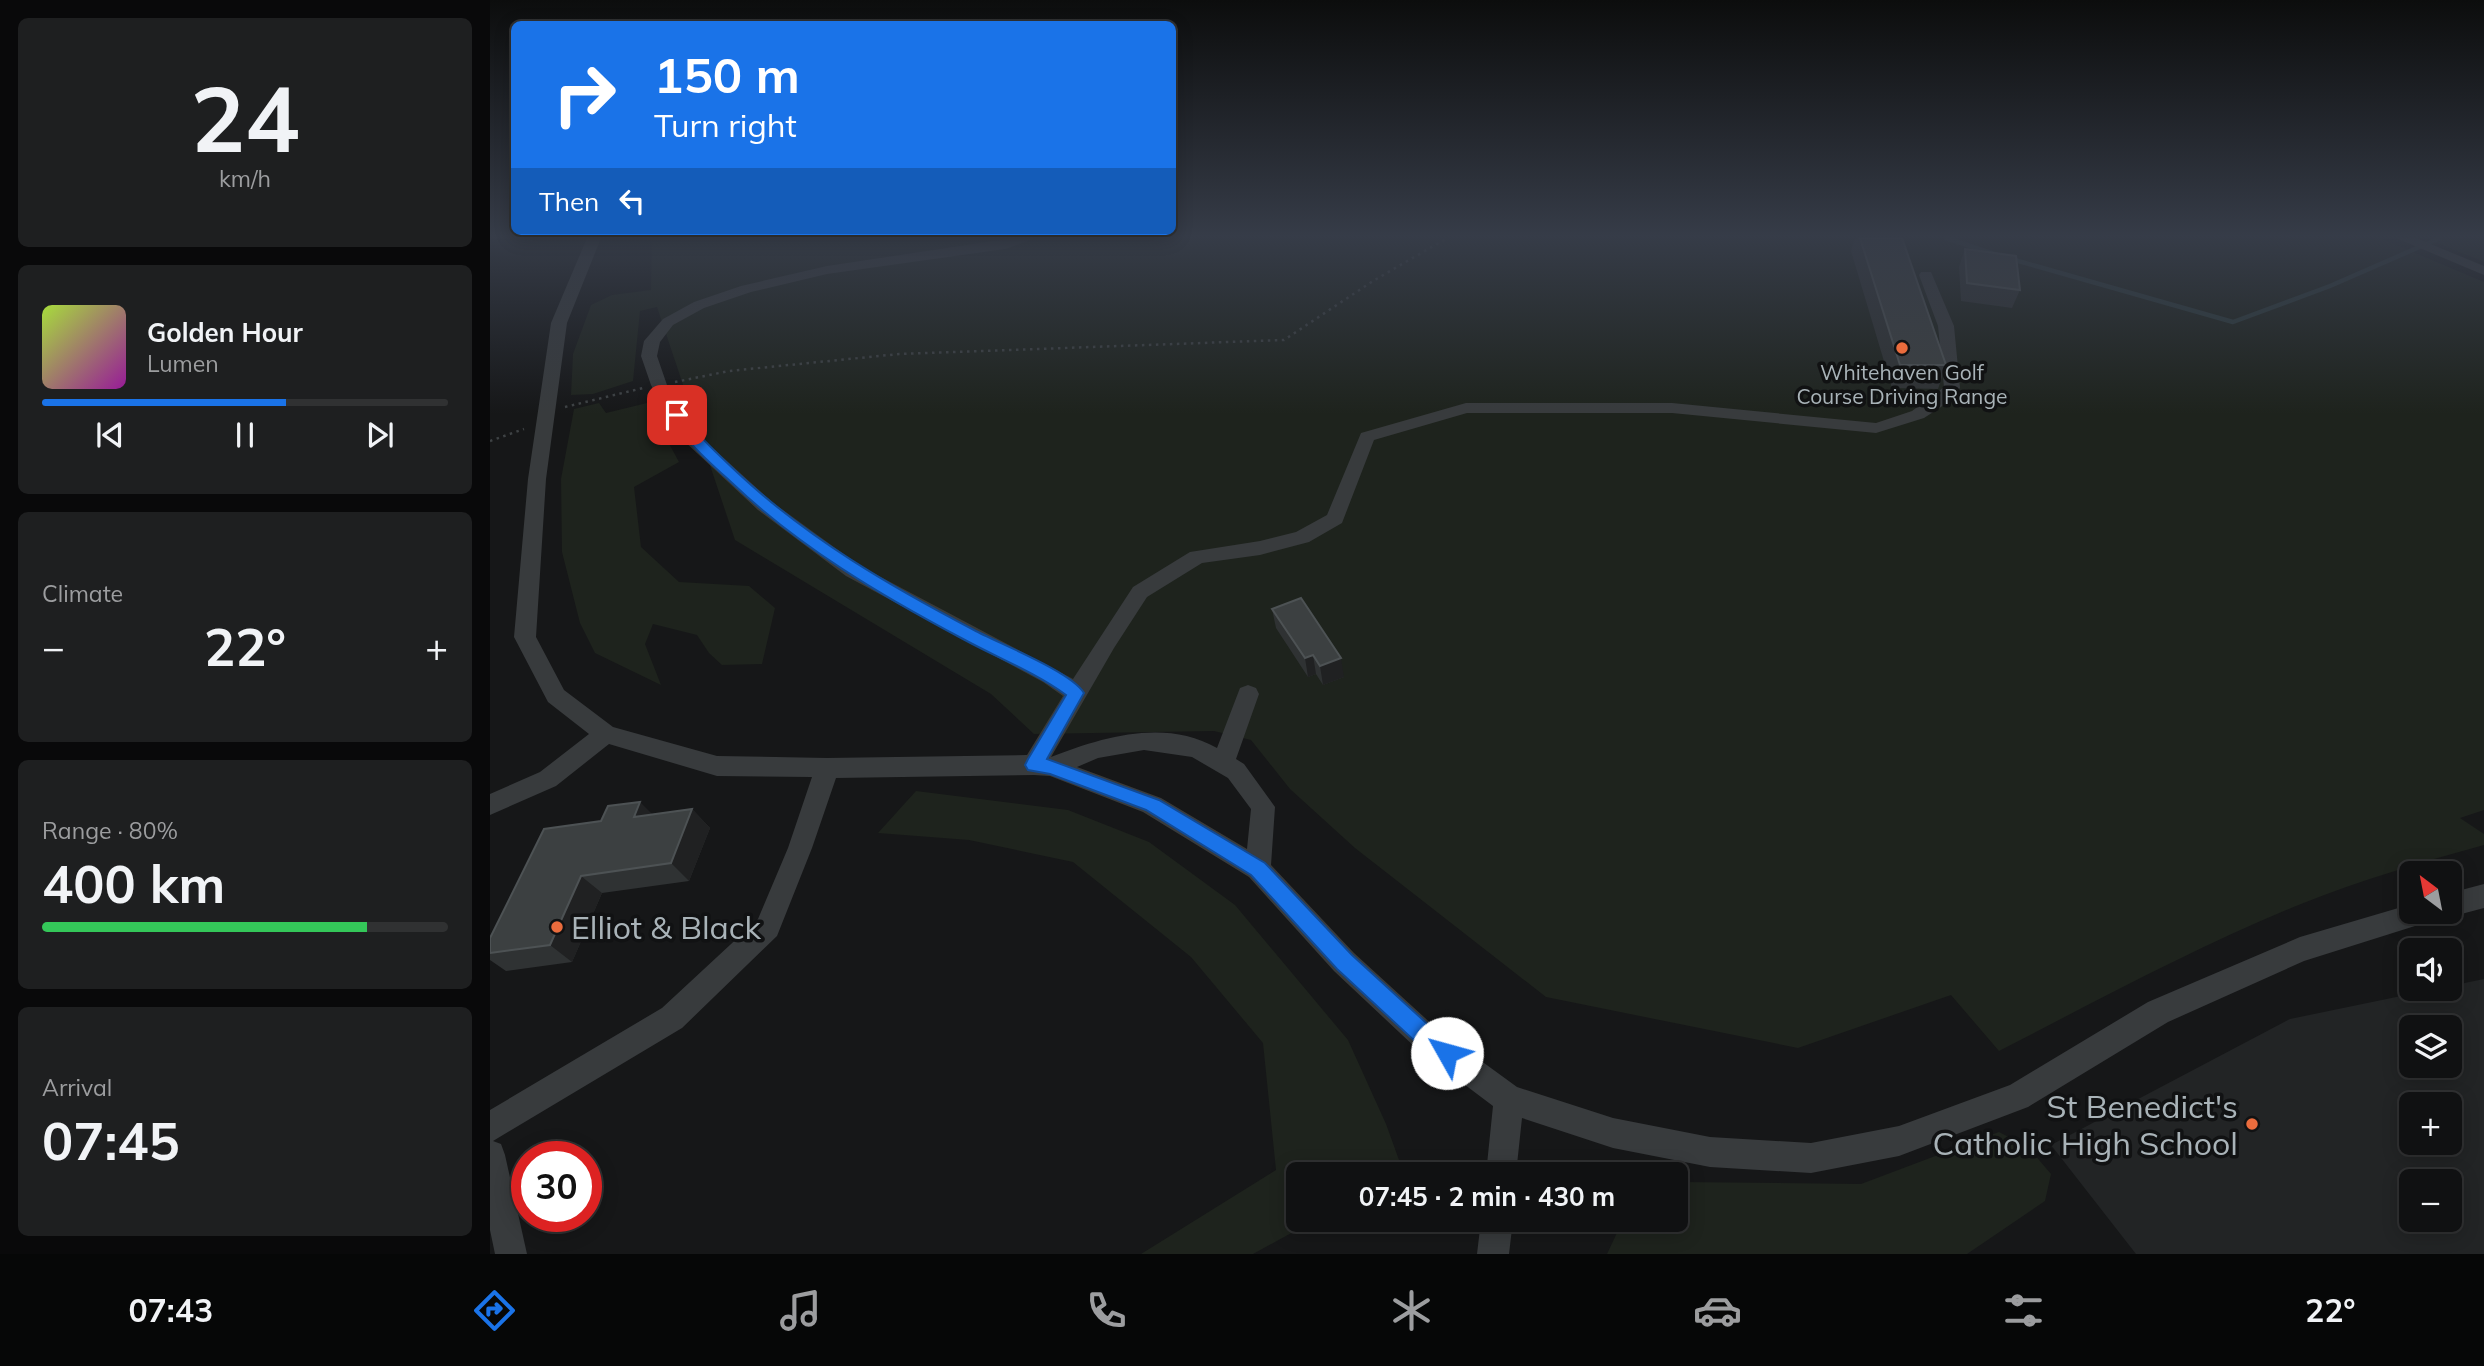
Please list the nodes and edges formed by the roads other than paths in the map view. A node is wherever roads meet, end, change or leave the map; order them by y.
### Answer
1 (570, 297) edge
2 (726, 297) edge
3 (1934, 297) edge
4 (1076, 693) junction
5 (1248, 694) dead end
6 (606, 734) junction
7 (1223, 763) junction
8 (1043, 766) junction
9 (827, 768) junction
10 (490, 806) edge
11 (1258, 869) junction
12 (2484, 896) edge
13 (2462, 902) edge
14 (2399, 920) edge
15 (1509, 1099) junction
16 (490, 1127) edge
17 (490, 1155) edge
18 (1502, 1162) edge
19 (1496, 1232) edge
20 (511, 1254) edge
21 (1493, 1254) edge

1 - 6 street
2 - 4 street
3 - 4 street
4 - 8 street
5 - 7 street
6 - 9 street
6 - 10 street
7 - 8 street
7 - 11 street
8 - 9 street
8 - 11 street
9 - 16 street
11 - 15 street
12 - 13 street
14 - 15 street
15 - 18 street
17 - 20 street
19 - 21 street

